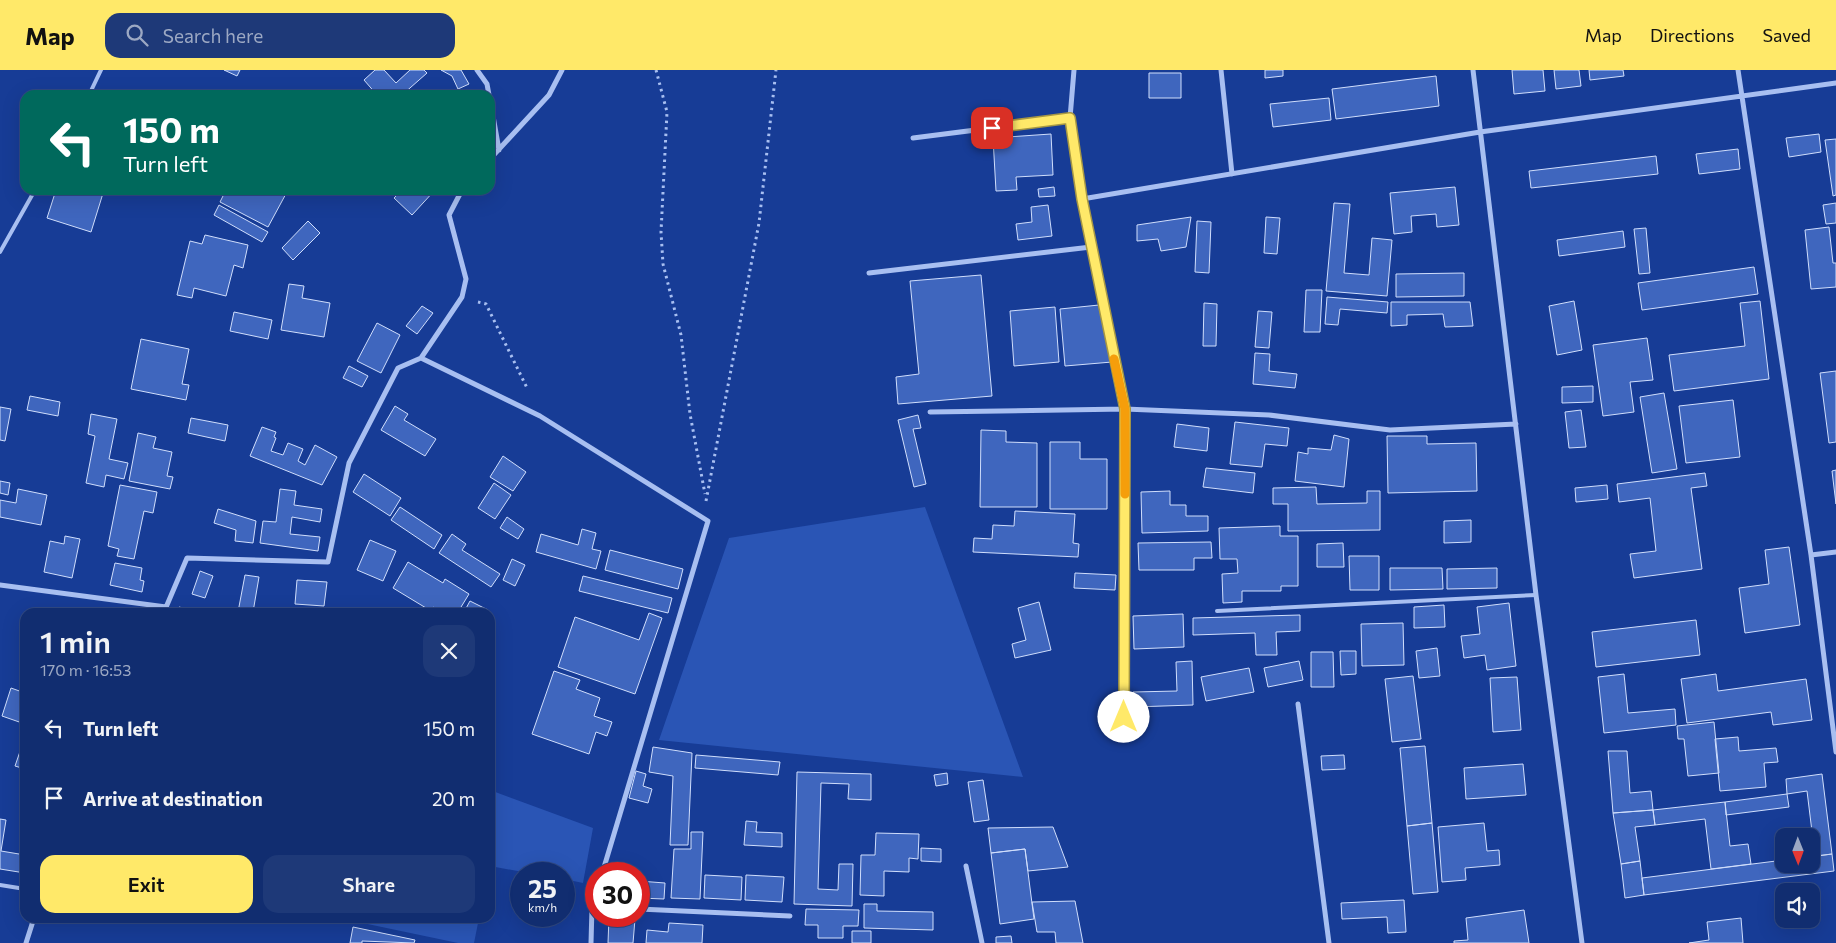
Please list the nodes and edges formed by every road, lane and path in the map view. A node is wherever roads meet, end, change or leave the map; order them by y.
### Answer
1 (101, 70) edge
2 (477, 70) edge
3 (562, 70) edge
4 (656, 70) edge
5 (776, 70) edge
6 (1074, 70) edge
7 (1221, 70) edge
8 (1473, 70) edge
9 (1738, 70) edge
10 (1836, 83) edge
11 (91, 90) edge
12 (488, 90) edge
13 (1741, 96) junction
14 (1070, 118) junction
15 (495, 131) edge
16 (1480, 132) junction
17 (913, 138) dead end
18 (498, 150) junction
19 (495, 153) edge
20 (1232, 174) junction
21 (32, 195) edge
22 (459, 195) edge
23 (1082, 199) junction
24 (1091, 247) junction
25 (0, 252) edge
26 (869, 273) dead end
27 (462, 297) junction
28 (421, 358) junction
29 (1125, 409) junction
30 (930, 412) dead end
31 (540, 416) junction
32 (1516, 424) junction
33 (706, 497) junction
34 (708, 521) junction
35 (1836, 552) edge
36 (1811, 555) junction
37 (0, 585) edge
38 (1536, 595) junction
39 (152, 608) edge
40 (166, 608) edge
41 (1217, 611) dead end
42 (1298, 704) dead end
43 (1124, 717) dead end
44 (1836, 752) edge
45 (606, 862) edge
46 (966, 866) dead end
47 (0, 885) edge
48 (20, 888) edge
49 (650, 910) edge
50 (790, 916) dead end
51 (32, 923) edge
52 (592, 927) edge
53 (26, 943) edge
54 (591, 943) edge
55 (982, 943) edge
56 (1329, 943) edge
57 (1582, 943) edge

1 - 11 lane
2 - 12 street
3 - 18 street
4 - 33 path
5 - 33 path
6 - 14 street
7 - 20 street
8 - 16 street
9 - 13 street
10 - 13 street
13 - 16 street
13 - 36 street
14 - 17 street
14 - 23 street
15 - 18 street
16 - 20 street
16 - 32 street
18 - 19 street
20 - 23 street
21 - 25 lane
22 - 27 street
23 - 24 street
24 - 26 street
24 - 29 street
27 - 28 street
27 - 31 path
28 - 31 street
28 - 40 street
29 - 30 street
29 - 32 street
29 - 43 street
31 - 34 street
32 - 38 street
33 - 34 path
34 - 45 street
35 - 36 street
36 - 44 street
37 - 39 street
38 - 41 lane
38 - 57 street
42 - 56 street
46 - 55 street
47 - 48 lane
49 - 50 street
51 - 53 street
52 - 54 street

